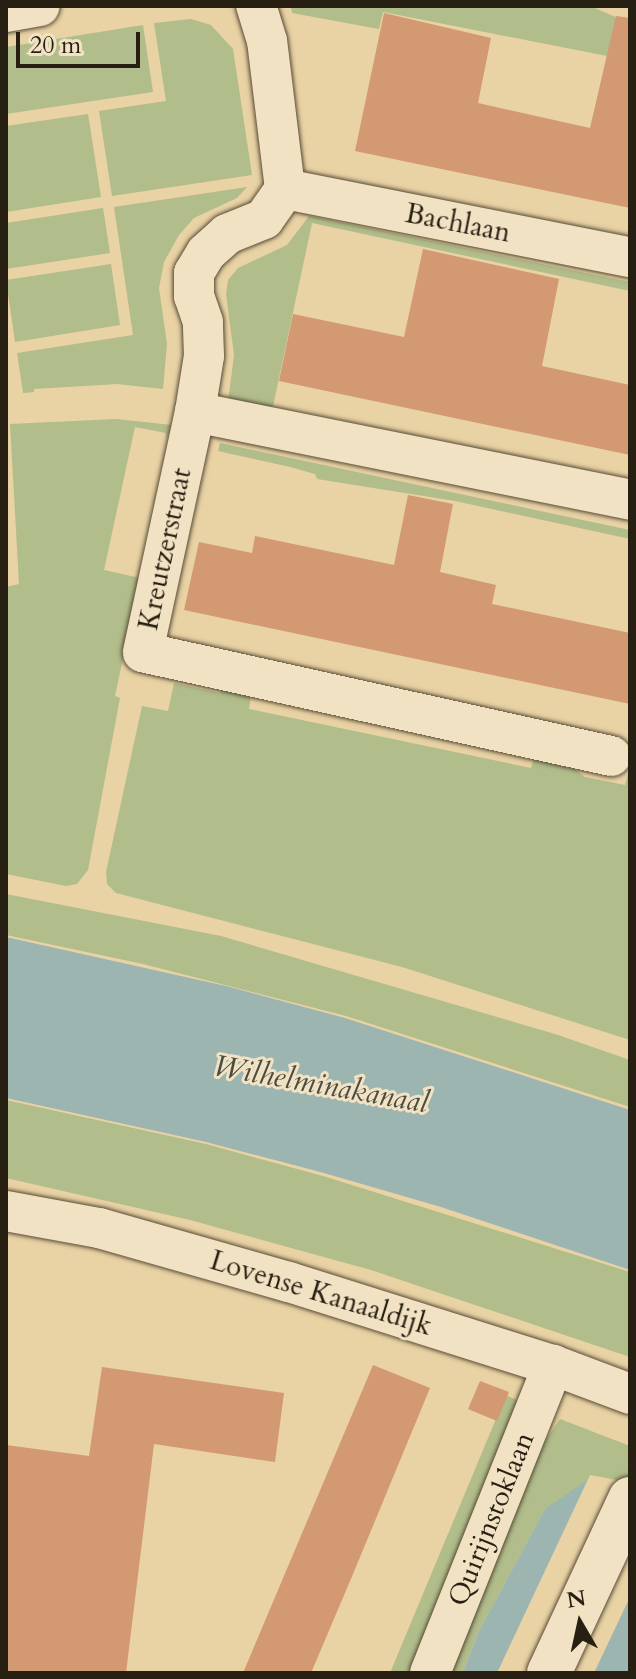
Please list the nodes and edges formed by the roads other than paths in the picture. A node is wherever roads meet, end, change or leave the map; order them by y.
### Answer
1 (256, 6) edge
2 (285, 189) junction
3 (630, 257) edge
4 (195, 412) junction
5 (630, 500) edge
6 (611, 756) dead end
7 (6, 1211) edge
8 (553, 1365) junction
9 (630, 1394) edge
10 (630, 1499) edge
11 (430, 1673) edge
12 (549, 1673) edge

1 - 2 street
2 - 3 street, Bachlaan
2 - 4 street
4 - 5 street
4 - 6 street, Kreutzerstraat
7 - 8 street, Lovense Kanaaldijk
8 - 9 street, Lovense Kanaaldijk
8 - 11 street, Quirijnstoklaan
10 - 12 street

